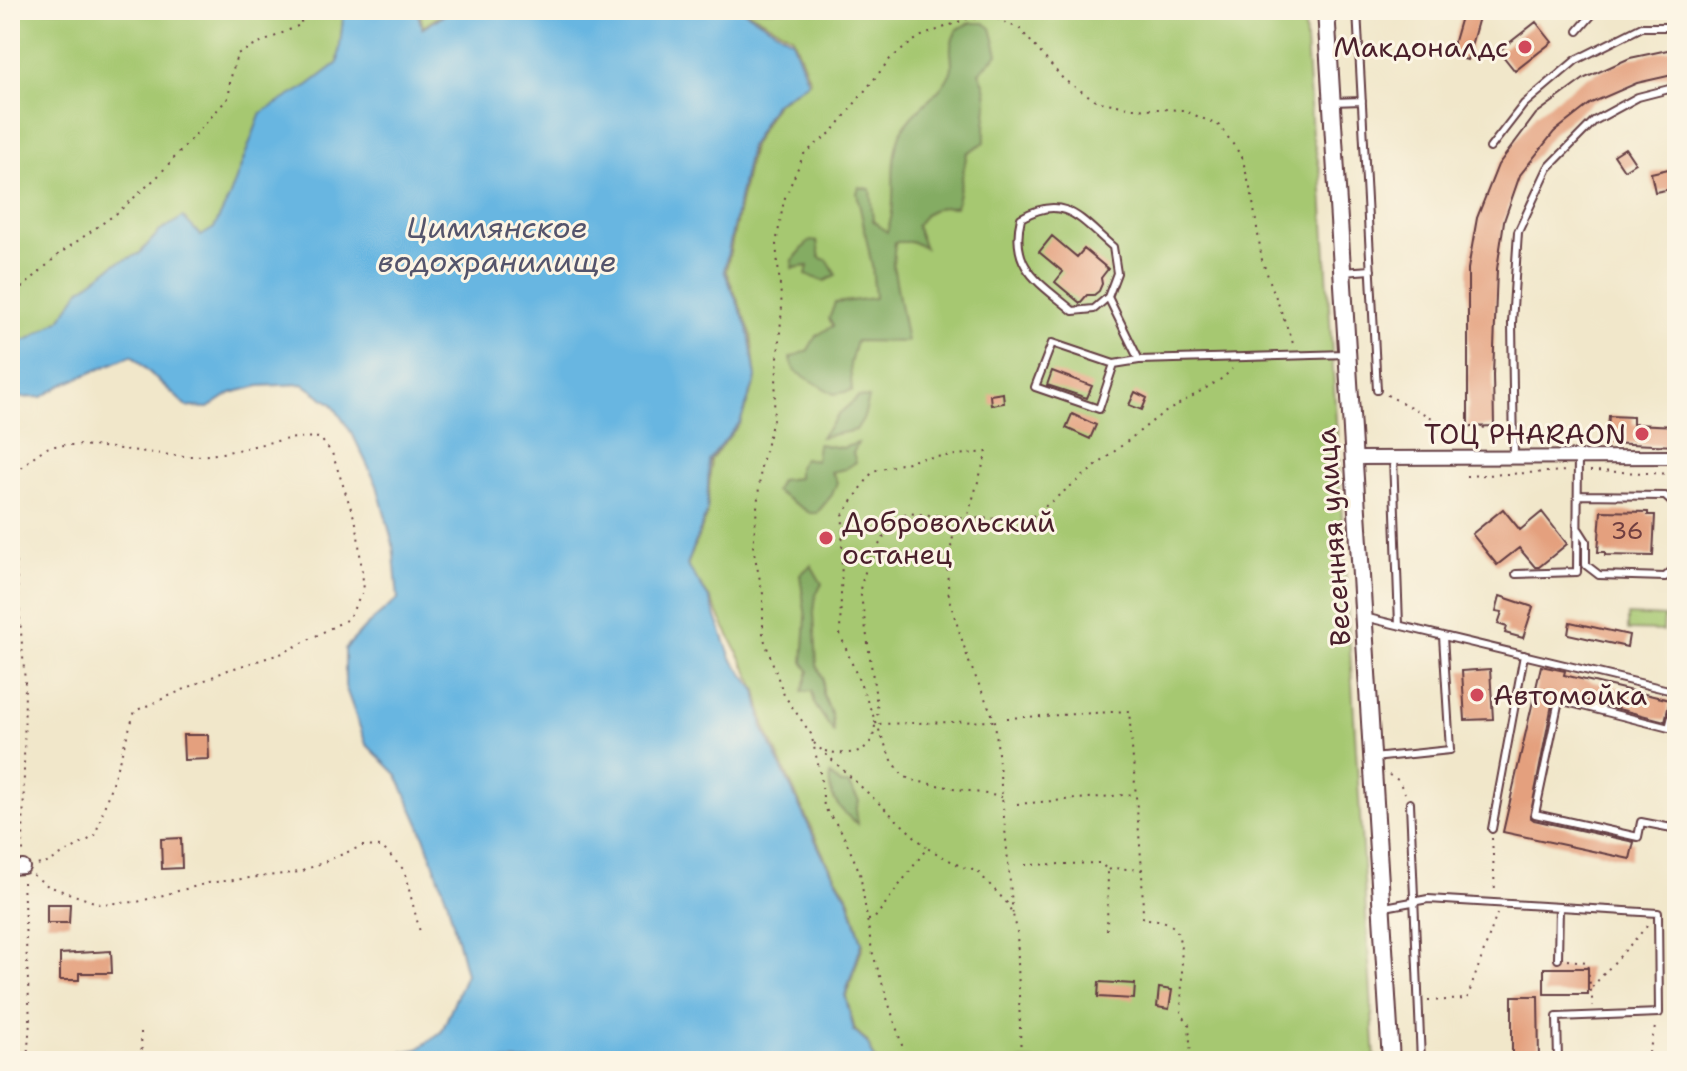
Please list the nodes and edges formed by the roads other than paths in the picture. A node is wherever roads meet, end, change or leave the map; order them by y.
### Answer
1 (1326, 10) edge
2 (1357, 10) edge
3 (1596, 10) edge
4 (1677, 27) edge
5 (1578, 31) dead end
6 (1677, 87) edge
7 (1362, 101) junction
8 (1332, 102) junction
9 (1490, 148) dead end
10 (1371, 270) junction
11 (1342, 272) junction
12 (1108, 297) junction
13 (1347, 354) junction
14 (1139, 360) junction
15 (1114, 364) junction
16 (1377, 390) road end
17 (1578, 455) junction
18 (1514, 456) junction
19 (1393, 457) junction
20 (1677, 457) edge
21 (1354, 458) junction
22 (1578, 495) junction
23 (1677, 507) edge
24 (1577, 528) junction
25 (1677, 566) edge
26 (1516, 574) dead end
27 (1364, 617) junction
28 (1399, 625) junction
29 (1443, 636) junction
30 (1524, 655) junction
31 (1677, 695) edge
32 (1373, 762) junction
33 (1410, 803) road end
34 (1492, 829) road end
35 (1677, 829) edge
36 (1415, 901) junction
37 (1382, 907) junction
38 (1559, 907) junction
39 (1558, 959) road end
40 (1391, 1061) edge
41 (1421, 1061) edge
42 (1558, 1061) edge

1 - 8 street, Весенняя улица
2 - 7 lane
3 - 5 lane
4 - 9 lane
6 - 18 lane
7 - 8 lane
7 - 10 lane
8 - 11 street, Весенняя улица
10 - 11 lane
10 - 16 lane
11 - 13 street, Весенняя улица
12 - 12 lane
12 - 14 lane
13 - 14 lane
13 - 21 street, Весенняя улица
14 - 15 lane
15 - 15 lane
17 - 18 street
17 - 20 street
17 - 22 lane
18 - 19 street
19 - 21 street
19 - 28 lane
21 - 27 street, Весенняя улица
22 - 23 lane
22 - 24 lane
24 - 25 lane
24 - 26 lane
27 - 28 lane
27 - 32 street, Весенняя улица
28 - 29 lane
29 - 30 lane
29 - 32 lane
30 - 31 lane
30 - 34 lane
31 - 35 lane
32 - 37 street, Весенняя улица
33 - 36 lane
36 - 37 lane
36 - 38 lane
36 - 41 lane
37 - 40 street, Весенняя улица
38 - 39 lane
38 - 42 lane

